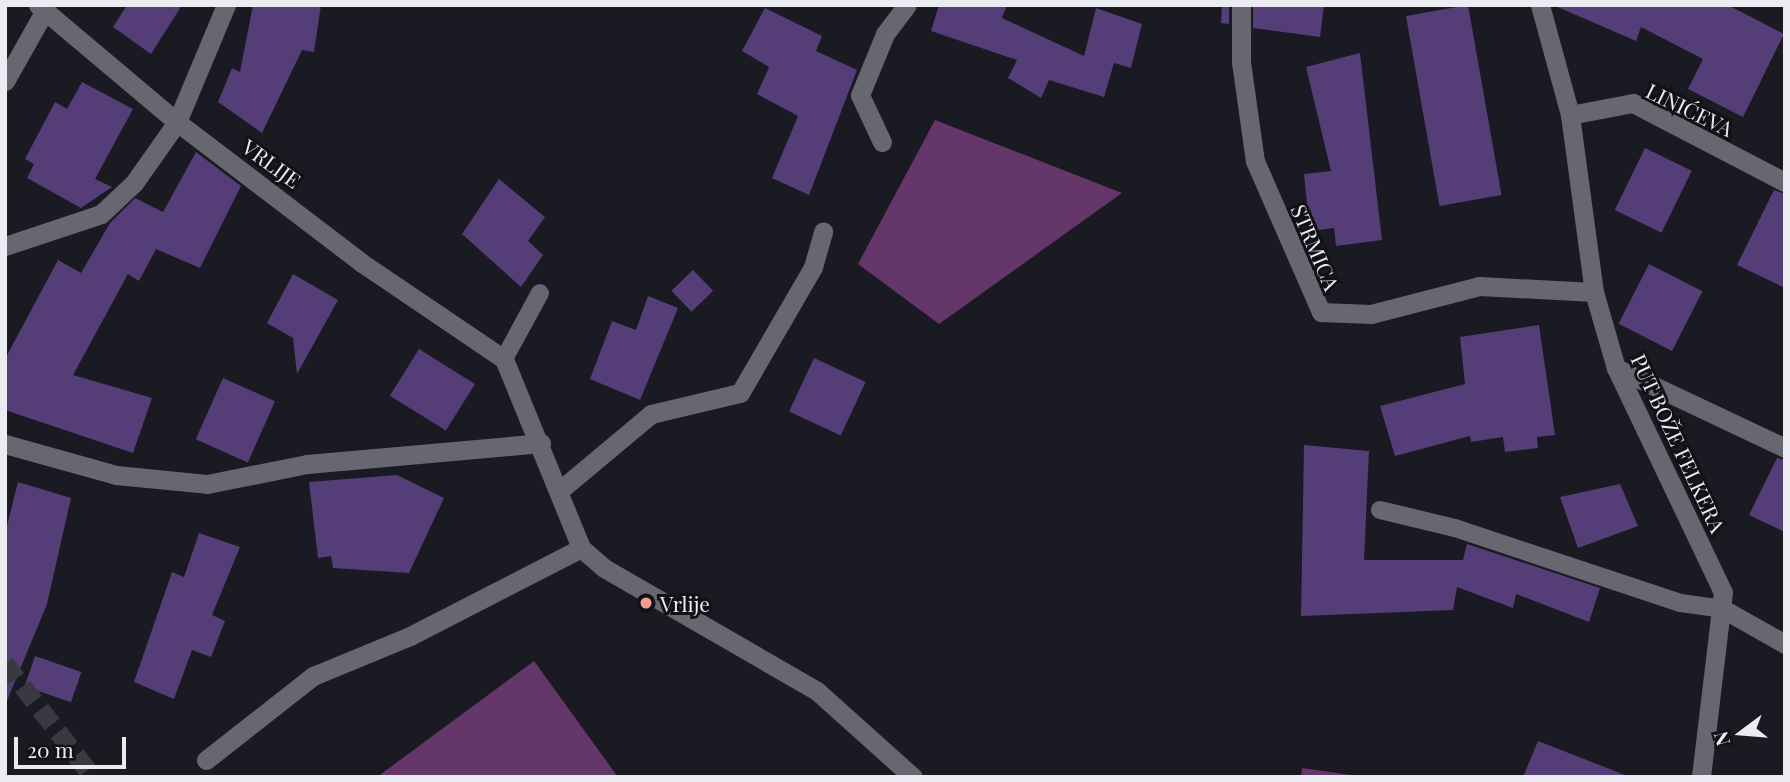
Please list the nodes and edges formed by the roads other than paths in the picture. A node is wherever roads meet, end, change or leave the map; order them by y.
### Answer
1 (226, 5) edge
2 (907, 5) edge
3 (1540, 5) edge
4 (1235, 7) edge
5 (41, 8) edge
6 (5, 81) edge
7 (1570, 115) junction
8 (177, 122) junction
9 (882, 142) dead end
10 (1785, 182) edge
11 (823, 230) dead end
12 (5, 246) edge
13 (1594, 292) junction
14 (540, 293) dead end
15 (504, 359) junction
16 (1616, 368) junction
17 (541, 443) junction
18 (5, 444) edge
19 (1785, 448) edge
20 (559, 491) junction
21 (1380, 510) dead end
22 (581, 548) junction
23 (1724, 609) junction
24 (1785, 644) edge
25 (205, 760) dead end
26 (913, 777) edge
27 (1701, 777) edge

1 - 8 street
2 - 9 street
3 - 7 street, PUT BOŽE FELKERA
4 - 13 street, STRMICA
5 - 6 street
5 - 8 street, VRLIJE
7 - 10 street, LINIĆEVA
7 - 13 street, PUT BOŽE FELKERA
8 - 12 street
8 - 15 street, VRLIJE
11 - 20 street
13 - 16 street, PUT BOŽE FELKERA
14 - 15 lane
15 - 17 street
16 - 19 street
16 - 23 street, PUT BOŽE FELKERA
17 - 18 street
17 - 20 street
20 - 22 street
21 - 23 lane
22 - 25 street
22 - 26 street
23 - 24 street
23 - 27 street, PUT BOŽE FELKERA

